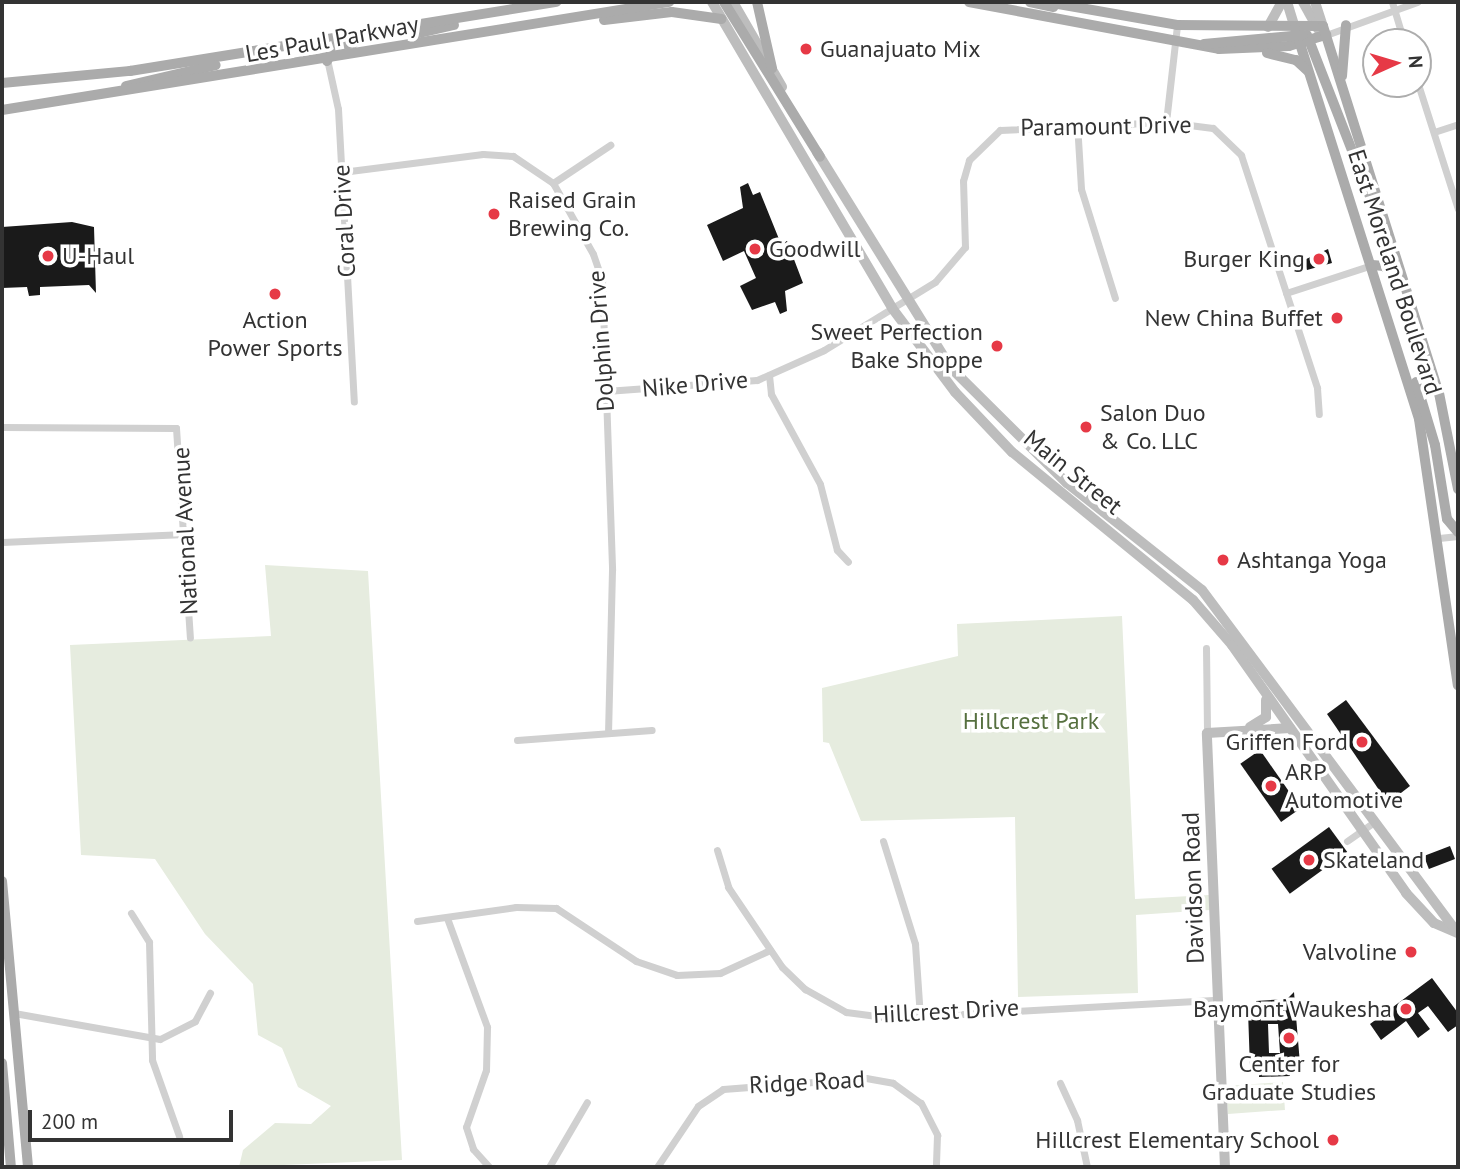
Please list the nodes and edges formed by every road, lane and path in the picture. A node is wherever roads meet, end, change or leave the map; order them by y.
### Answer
1 (556, 2) edge
2 (669, 2) edge
3 (712, 2) edge
4 (724, 2) edge
5 (733, 2) edge
6 (757, 2) edge
7 (970, 2) edge
8 (1014, 2) edge
9 (1030, 2) edge
10 (1047, 2) edge
11 (1284, 2) edge
12 (1303, 2) edge
13 (1315, 2) edge
14 (1392, 2) edge
15 (1417, 2) edge
16 (1004, 9) junction
17 (1091, 11) junction
18 (1394, 11) junction
19 (496, 13) junction
20 (722, 19) junction
21 (560, 21) junction
22 (1177, 25) junction
23 (1346, 25) junction
24 (1265, 28) junction
25 (1399, 28) edge
26 (1323, 29) junction
27 (1302, 36) junction
28 (323, 41) junction
29 (1173, 43) junction
30 (1194, 46) junction
31 (1240, 50) junction
32 (248, 53) junction
33 (327, 61) junction
34 (772, 68) junction
35 (1310, 73) junction
36 (2, 83) edge
37 (1342, 86) junction
38 (1423, 98) edge
39 (58, 101) junction
40 (2, 110) edge
41 (1166, 122) junction
42 (1077, 123) junction
43 (1458, 124) edge
44 (1434, 132) junction
45 (610, 145) dead end
46 (820, 157) junction
47 (342, 173) junction
48 (553, 183) junction
49 (1458, 209) edge
50 (1390, 234) junction
51 (1372, 265) junction
52 (1407, 289) junction
53 (1286, 293) junction
54 (1115, 298) dead end
55 (903, 300) junction
56 (892, 308) junction
57 (1398, 345) junction
58 (940, 373) junction
59 (769, 375) junction
60 (606, 390) junction
61 (979, 400) junction
62 (354, 402) dead end
63 (1319, 414) dead end
64 (2, 427) edge
65 (1458, 489) edge
66 (185, 534) junction
67 (1138, 534) junction
68 (1458, 534) edge
69 (1440, 538) junction
70 (2, 542) edge
71 (1130, 544) junction
72 (1157, 549) junction
73 (1149, 559) junction
74 (848, 562) dead end
75 (1202, 590) junction
76 (1193, 600) junction
77 (1449, 615) junction
78 (1458, 637) edge
79 (190, 638) dead end
80 (1206, 648) dead end
81 (1458, 685) edge
82 (1265, 696) junction
83 (1299, 724) junction
84 (1288, 729) junction
85 (652, 730) dead end
86 (1240, 731) junction
87 (608, 733) junction
88 (1207, 733) junction
89 (517, 740) dead end
90 (1373, 823) junction
91 (1359, 832) junction
92 (883, 841) dead end
93 (1347, 841) dead end
94 (717, 850) dead end
95 (1395, 878) junction
96 (2, 881) edge
97 (1428, 897) junction
98 (131, 913) dead end
99 (447, 918) junction
100 (417, 921) dead end
101 (1458, 933) edge
102 (770, 950) junction
103 (210, 993) dead end
104 (1218, 1000) junction
105 (14, 1013) junction
106 (920, 1017) junction
107 (149, 1038) junction
108 (2, 1063) edge
109 (1060, 1083) dead end
110 (22, 1101) junction
111 (587, 1102) dead end
112 (6, 1103) junction
113 (179, 1136) dead end
114 (11, 1167) edge
115 (28, 1167) edge
116 (489, 1167) edge
117 (549, 1167) edge
118 (657, 1167) edge
119 (936, 1167) edge
120 (1087, 1167) edge
121 (1225, 1167) edge

1 - 19 main road, Les Paul Parkway
2 - 21 main road, Les Paul Parkway
3 - 20 main road, Main Street
4 - 46 main road
5 - 34 main road, Main Street
6 - 34 main road
7 - 16 main road
8 - 16 main road
9 - 17 main road
10 - 17 main road
11 - 24 main road
11 - 27 main road, East Moreland Boulevard
12 - 26 main road
13 - 26 main road, East Moreland Boulevard
14 - 18 street
15 - 18 street
16 - 29 main road
17 - 22 main road
18 - 23 street
18 - 25 street
19 - 28 main road, Les Paul Parkway
19 - 33 main road
20 - 21 main road
20 - 56 main road, Main Street
21 - 33 main road, Les Paul Parkway
22 - 24 main road
22 - 29 street
23 - 26 street
23 - 37 main road
24 - 27 main road
26 - 27 main road
26 - 27 main road
26 - 37 main road, East Moreland Boulevard
27 - 30 main road
27 - 31 main road
27 - 35 main road, East Moreland Boulevard
27 - 50 main road
28 - 32 main road, Les Paul Parkway
28 - 33 street, Coral Drive
29 - 30 main road
29 - 41 street
30 - 31 main road
31 - 35 main road
32 - 36 main road, Les Paul Parkway
32 - 39 main road
33 - 39 main road, Les Paul Parkway
33 - 47 street, Coral Drive
34 - 46 main road, Main Street
35 - 51 main road, East Moreland Boulevard
37 - 50 main road, East Moreland Boulevard
38 - 44 street
39 - 40 main road, Les Paul Parkway
41 - 42 street, Paramount Drive
41 - 53 street, Paramount Drive
42 - 54 street
42 - 55 street, Paramount Drive
43 - 44 street
44 - 49 street
45 - 48 street
46 - 55 main road, Main Street
47 - 48 street, Dolphin Drive
47 - 62 street, Coral Drive
48 - 60 street, Dolphin Drive
50 - 52 main road, East Moreland Boulevard
51 - 52 main road
51 - 53 street
51 - 57 main road, East Moreland Boulevard
52 - 65 main road, East Moreland Boulevard
53 - 63 street, Paramount Drive
55 - 56 street, Paramount Drive
55 - 61 main road, Main Street
56 - 58 main road, Main Street
56 - 59 street, Nike Drive
57 - 68 main road
57 - 69 main road, East Moreland Boulevard
58 - 61 main road
58 - 71 main road, Main Street
59 - 60 street, Nike Drive
59 - 74 street
60 - 87 street, Dolphin Drive
61 - 67 main road, Main Street
64 - 66 street, National Avenue
66 - 70 street
66 - 79 street, National Avenue
67 - 71 main road
67 - 72 main road, Main Street
68 - 69 street
69 - 77 main road, East Moreland Boulevard
71 - 73 main road, Main Street
72 - 73 main road
72 - 75 main road, Main Street
73 - 76 main road, Main Street
75 - 76 main road
75 - 83 main road, Main Street
76 - 82 main road, Main Street
77 - 78 main road
77 - 81 main road, East Moreland Boulevard
80 - 88 street, Davidson Road
82 - 84 main road, Main Street
82 - 86 main road
83 - 84 main road
83 - 90 main road, Main Street
84 - 86 main road
84 - 91 main road, Main Street
85 - 87 street
86 - 88 main road
87 - 89 street
88 - 104 main road, Davidson Road
90 - 91 street
90 - 97 main road, Main Street
91 - 93 street
91 - 95 main road, Main Street
92 - 106 street
94 - 102 street, Hillcrest Drive
95 - 97 main road
95 - 101 main road, Main Street
96 - 105 main road
97 - 101 main road, Main Street
98 - 107 street
99 - 100 street
99 - 102 street
99 - 116 street
102 - 106 street, Hillcrest Drive
103 - 107 street
104 - 106 street, Hillcrest Drive
104 - 121 main road, Davidson Road
105 - 107 street
105 - 110 main road
107 - 113 street
108 - 112 main road
109 - 120 street
110 - 112 main road
110 - 115 main road
111 - 117 street
112 - 114 main road
118 - 119 street, Ridge Road

